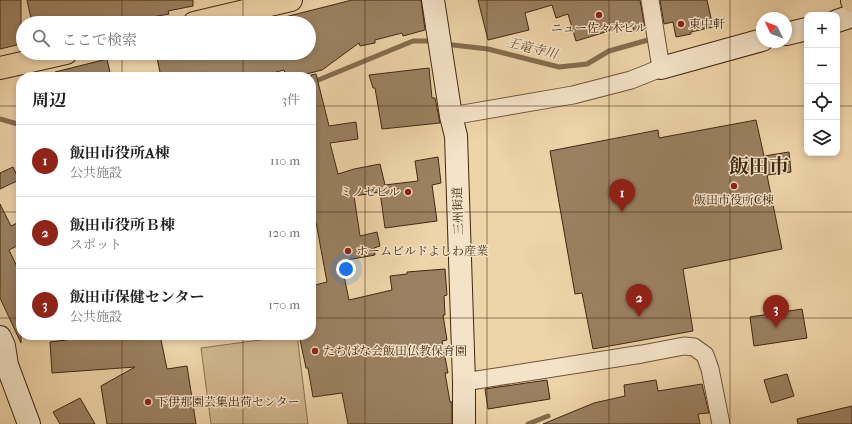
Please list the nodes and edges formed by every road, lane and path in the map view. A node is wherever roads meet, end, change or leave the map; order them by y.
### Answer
1 (291, 0) edge
2 (434, 0) edge
3 (650, 0) edge
4 (224, 16) edge
5 (852, 16) edge
6 (840, 20) edge
7 (804, 29) edge
8 (792, 32) edge
9 (756, 42) edge
10 (35, 60) edge
11 (0, 68) edge
12 (661, 68) junction
13 (451, 116) junction
14 (0, 337) edge
15 (464, 382) junction
16 (29, 424) edge
17 (464, 424) edge
18 (721, 424) edge

1 - 4 main road
2 - 13 street, 三州街道
3 - 12 street
5 - 6 street
7 - 8 street
9 - 12 street
10 - 11 main road
12 - 13 street
13 - 15 street, 三州街道
14 - 16 street
15 - 17 street, 三州街道
15 - 18 street

